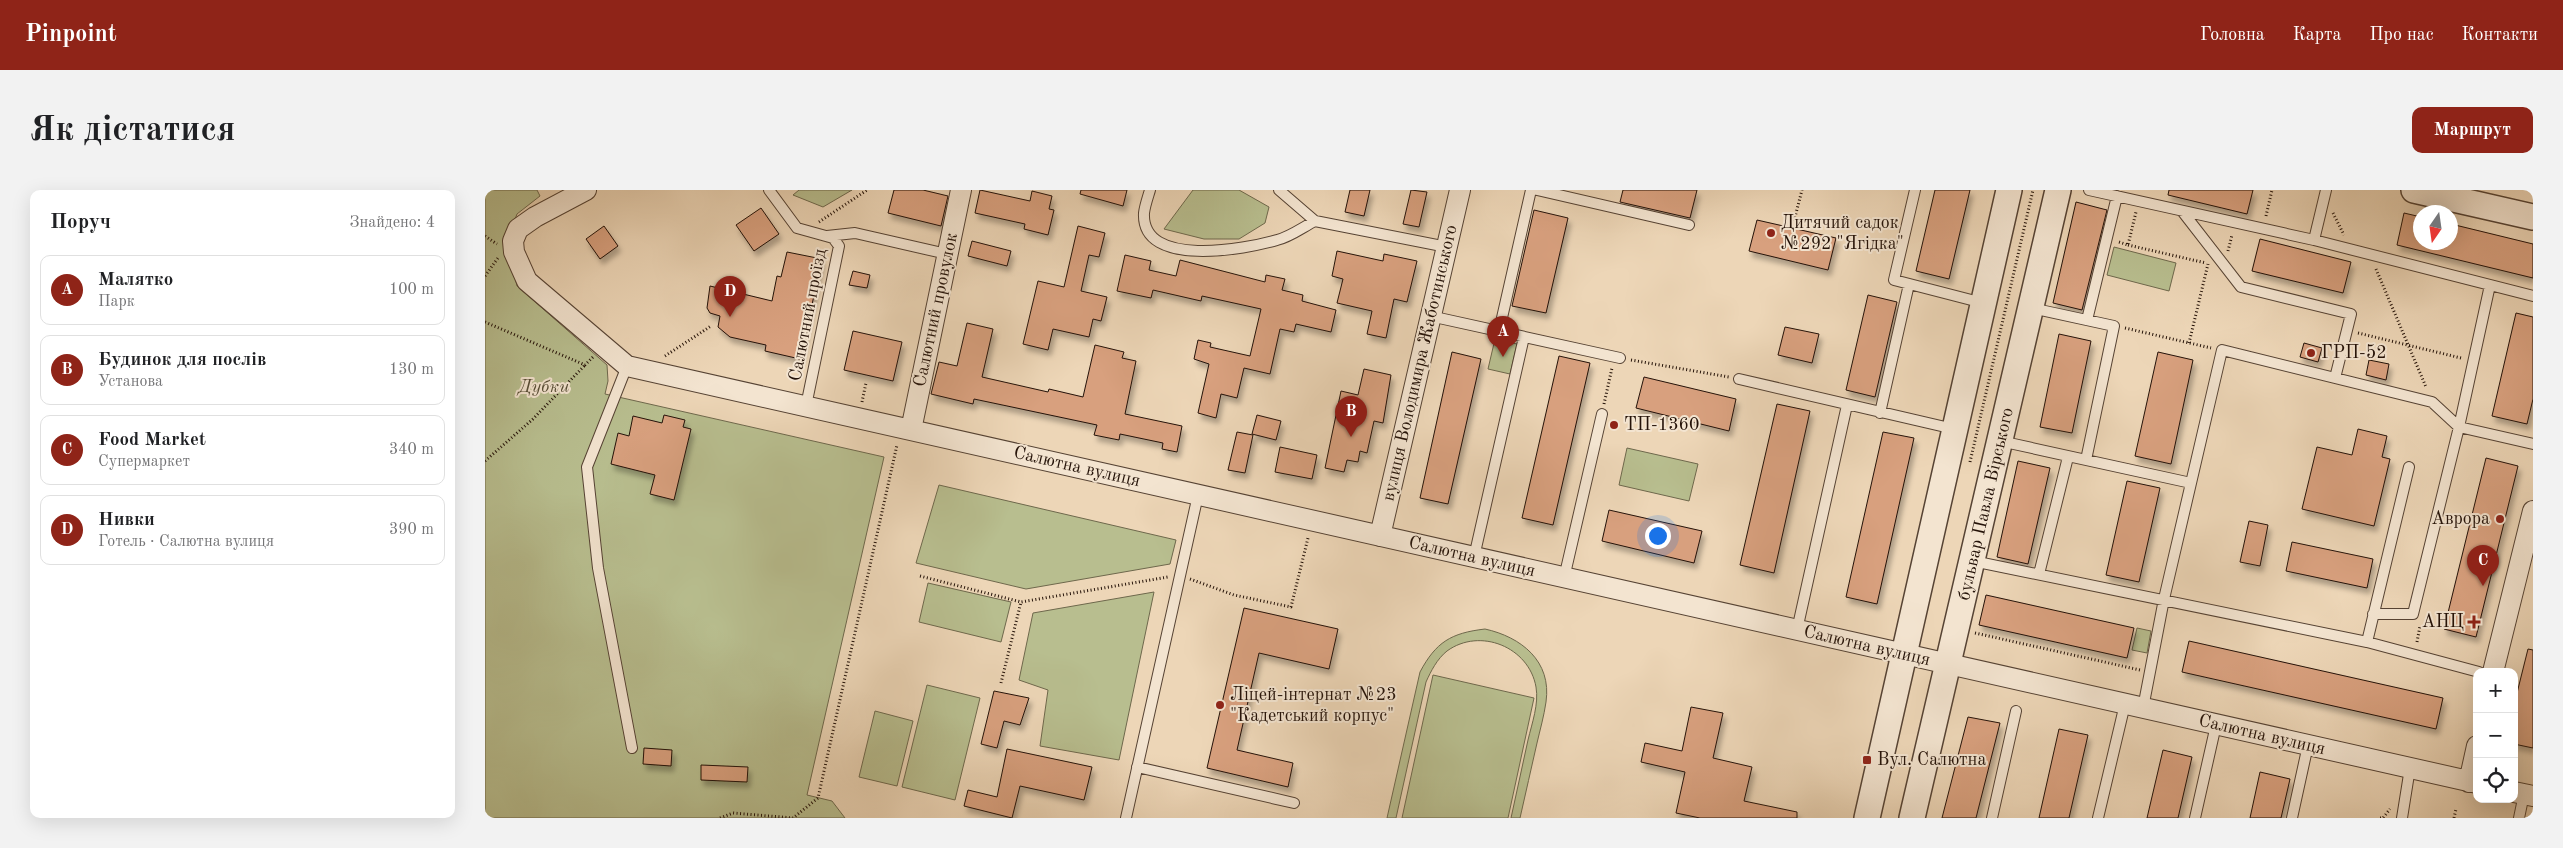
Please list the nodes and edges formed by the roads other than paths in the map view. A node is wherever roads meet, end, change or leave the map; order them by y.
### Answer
1 (586, 190) edge
2 (769, 190) edge
3 (961, 190) edge
4 (1149, 190) edge
5 (1279, 190) edge
6 (1460, 190) edge
7 (1531, 190) edge
8 (1541, 190) edge
9 (1915, 190) edge
10 (2009, 190) edge
11 (2057, 190) edge
12 (2089, 190) edge
13 (2414, 190) edge
14 (2325, 192) edge
15 (2117, 196) junction
16 (2182, 211) junction
17 (2533, 217) edge
18 (1315, 221) junction
19 (1689, 225) dead end
20 (827, 236) junction
21 (2314, 240) junction
22 (1447, 248) junction
23 (947, 254) junction
24 (1909, 284) junction
25 (2490, 285) junction
26 (2533, 296) edge
27 (1995, 305) junction
28 (2031, 308) junction
29 (1430, 316) junction
30 (2087, 320) junction
31 (1499, 331) junction
32 (1524, 337) junction
33 (1617, 358) road end
34 (627, 366) junction
35 (2335, 378) junction
36 (1739, 379) road end
37 (1847, 405) junction
38 (806, 406) junction
39 (1880, 413) junction
40 (1602, 414) road end
41 (2459, 427) junction
42 (906, 429) junction
43 (1965, 432) junction
44 (2000, 441) junction
45 (2533, 444) edge
46 (2068, 457) junction
47 (2087, 460) junction
48 (2409, 467) dead end
49 (2191, 482) junction
50 (1198, 495) junction
51 (2533, 511) edge
52 (1380, 536) junction
53 (2529, 542) edge
54 (1474, 557) junction
55 (1973, 561) junction
56 (2039, 574) junction
57 (1564, 578) junction
58 (2164, 599) junction
59 (2373, 614) junction
60 (1797, 630) junction
61 (2367, 642) junction
62 (1903, 654) junction
63 (1949, 664) junction
64 (2494, 668) edge
65 (2473, 670) edge
66 (2134, 706) junction
67 (2016, 711) dead end
68 (2216, 725) junction
69 (2308, 745) junction
70 (631, 748) dead end
71 (1137, 767) junction
72 (2410, 768) junction
73 (2473, 783) edge
74 (2524, 794) edge
75 (1294, 803) dead end
76 (1126, 818) edge
77 (1867, 818) edge
78 (1912, 818) edge
79 (1992, 818) edge
80 (2098, 818) edge
81 (2195, 818) edge
82 (2292, 818) edge
83 (2401, 818) edge
84 (2519, 818) edge

1 - 34 street, Салютна вулиця
2 - 20 lane, Салютний проїзд
3 - 23 street, Салютний провулок
4 - 18 lane
5 - 18 lane
6 - 22 street, вулиця Володимира Жаботинського
7 - 31 lane
8 - 19 lane
9 - 24 lane
10 - 27 street
11 - 28 street, бульвар Павла Вірського
12 - 15 lane
13 - 17 street
14 - 21 lane
15 - 16 lane
15 - 30 lane
16 - 21 lane
16 - 35 lane
18 - 22 lane
20 - 23 lane, Салютний проїзд
20 - 38 lane, Салютний проїзд
21 - 25 lane
22 - 29 street, вулиця Володимира Жаботинського
23 - 42 street, Салютний провулок
24 - 27 lane
24 - 39 lane
25 - 26 lane
25 - 41 lane
27 - 43 street
28 - 30 lane
28 - 44 street, бульвар Павла Вірського
29 - 31 lane
29 - 52 street, вулиця Володимира Жаботинського
30 - 47 lane
31 - 32 lane
32 - 33 lane
32 - 54 lane
34 - 38 street, Салютна вулиця
34 - 70 lane
35 - 41 lane
35 - 49 lane
36 - 37 lane
37 - 39 lane
37 - 60 lane
38 - 42 street, Салютна вулиця
39 - 43 lane
40 - 57 lane
41 - 45 lane
41 - 59 lane
42 - 50 street, Салютна вулиця
43 - 62 street
44 - 46 lane
44 - 55 street, бульвар Павла Вірського
46 - 47 lane
46 - 56 lane
47 - 49 lane
48 - 59 lane
49 - 58 lane
50 - 52 street, Салютна вулиця
50 - 71 lane
51 - 53 street
52 - 54 street, Салютна вулиця
53 - 64 street
54 - 57 street, Салютна вулиця
55 - 56 lane
55 - 63 street, бульвар Павла Вірського
56 - 58 lane
57 - 60 street, Салютна вулиця
58 - 61 lane
58 - 66 lane
59 - 61 lane
60 - 62 street, Салютна вулиця
61 - 65 lane
62 - 63 street, Салютна вулиця
62 - 77 street
63 - 66 street, Салютна вулиця
63 - 78 street, бульвар Павла Вірського
66 - 68 street, Салютна вулиця
66 - 80 lane
67 - 79 lane
68 - 69 street, Салютна вулиця
68 - 81 lane
69 - 72 street, Салютна вулиця
69 - 82 lane
71 - 75 lane
71 - 76 lane
72 - 73 street, Салютна вулиця
72 - 83 lane
74 - 84 lane

